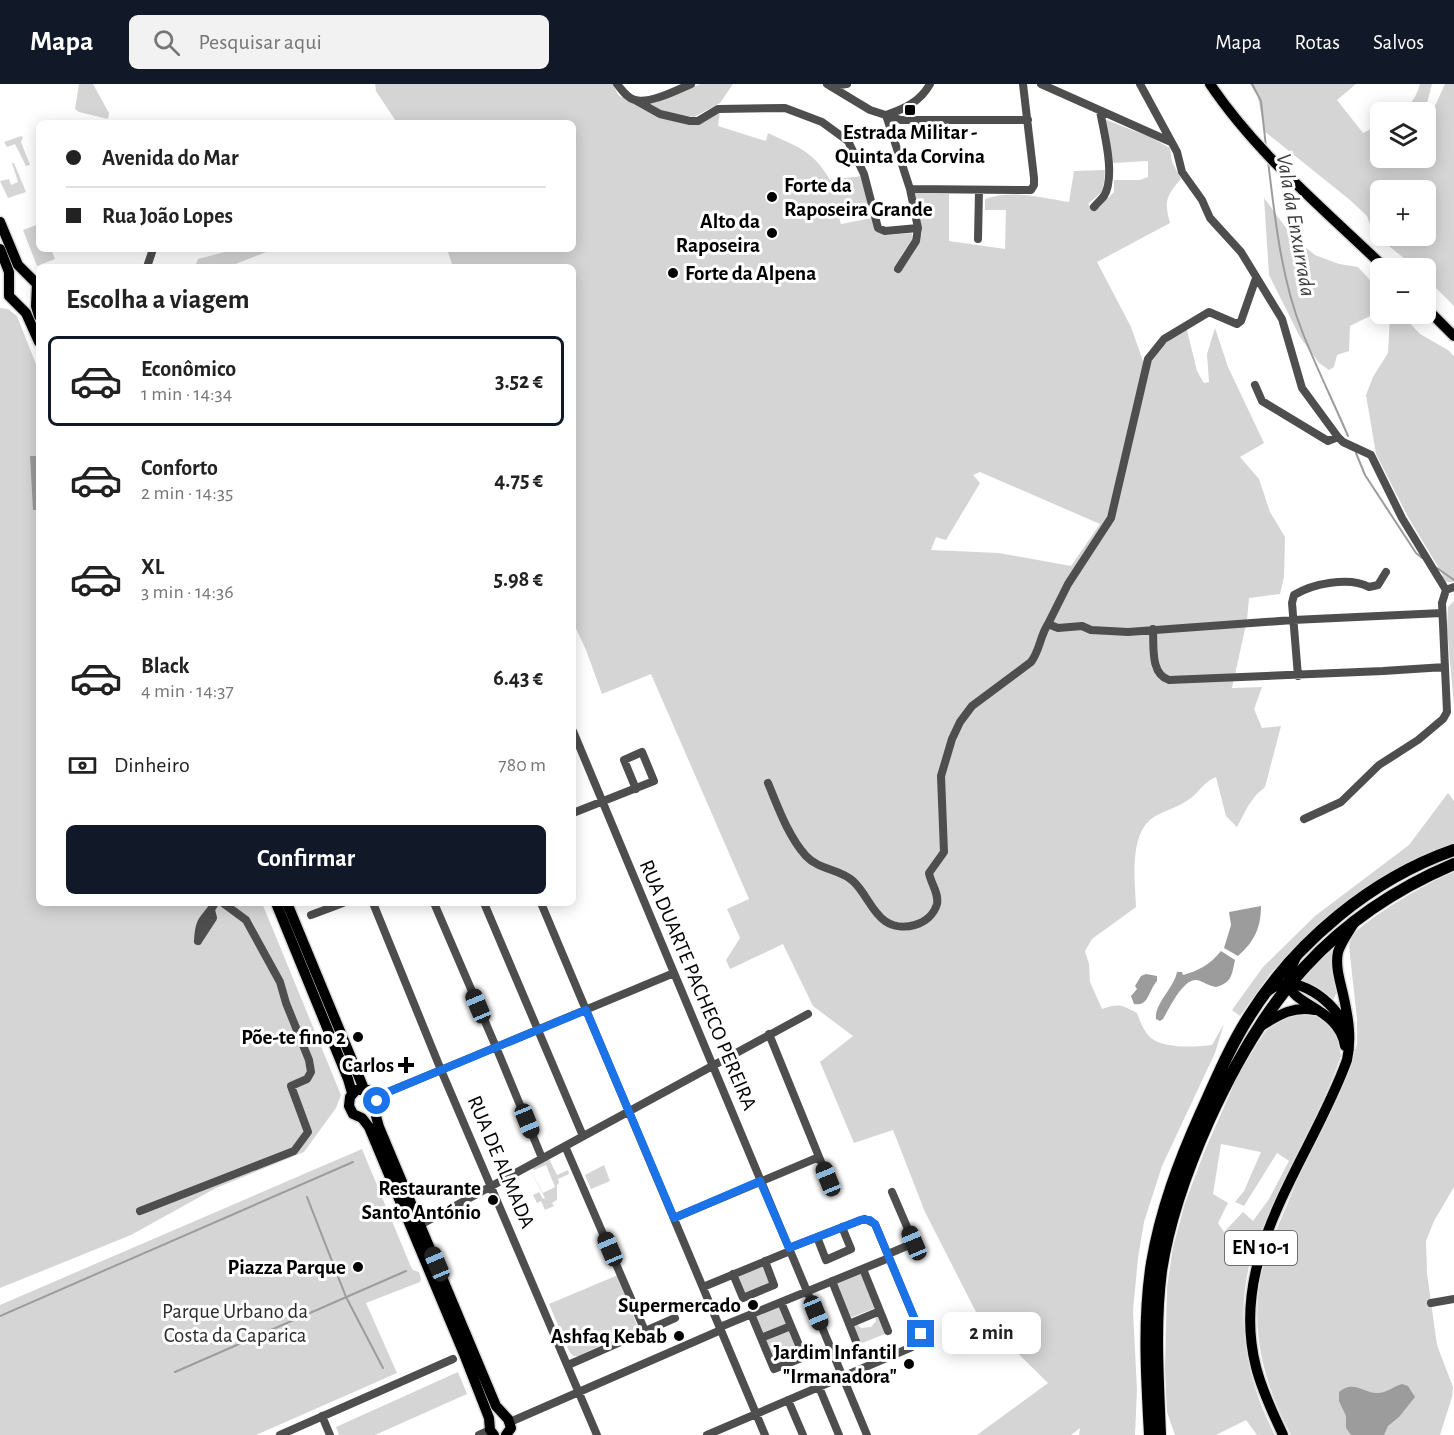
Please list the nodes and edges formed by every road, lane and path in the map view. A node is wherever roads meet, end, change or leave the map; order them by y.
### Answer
1 (617, 84) edge
2 (691, 84) edge
3 (848, 84) edge
4 (930, 84) edge
5 (1023, 84) edge
6 (1041, 84) edge
7 (1140, 84) edge
8 (1210, 84) edge
9 (829, 85) edge
10 (635, 100) junction
11 (1100, 111) junction
12 (886, 115) junction
13 (1028, 120) junction
14 (1171, 142) junction
15 (910, 189) junction
16 (980, 190) junction
17 (1094, 207) dead end
18 (0, 222) edge
19 (918, 228) junction
20 (978, 239) dead end
21 (0, 249) edge
22 (1375, 258) edge
23 (898, 269) dead end
24 (1256, 278) junction
25 (36, 285) edge
26 (8, 287) junction
27 (15, 303) junction
28 (36, 306) edge
29 (1436, 318) edge
30 (36, 335) edge
31 (1454, 336) edge
32 (1255, 385) dead end
33 (1338, 437) junction
34 (1386, 572) dead end
35 (1450, 588) edge
36 (1442, 613) junction
37 (1293, 620) junction
38 (1048, 624) junction
39 (1153, 629) junction
40 (1445, 667) junction
41 (1298, 676) junction
42 (576, 738) edge
43 (768, 783) dead end
44 (636, 789) dead end
45 (603, 802) junction
46 (576, 812) edge
47 (1304, 819) dead end
48 (1454, 850) edge
49 (1454, 864) edge
50 (227, 906) edge
51 (277, 906) edge
52 (288, 906) edge
53 (336, 906) edge
54 (374, 906) edge
55 (435, 906) edge
56 (485, 906) edge
57 (542, 906) edge
58 (213, 907) edge
59 (310, 915) dead end
60 (1355, 921) junction
61 (198, 941) dead end
62 (1297, 955) junction
63 (674, 973) junction
64 (1341, 984) junction
65 (1292, 989) junction
66 (1260, 1000) junction
67 (586, 1010) junction
68 (1329, 1011) junction
69 (808, 1014) dead end
70 (538, 1030) junction
71 (1255, 1030) junction
72 (769, 1034) junction
73 (1349, 1046) junction
74 (496, 1047) junction
75 (712, 1066) junction
76 (441, 1070) junction
77 (1342, 1073) junction
78 (364, 1089) junction
79 (352, 1093) junction
80 (376, 1101) junction
81 (629, 1112) junction
82 (362, 1118) junction
83 (583, 1136) junction
84 (565, 1146) junction
85 (819, 1157) junction
86 (542, 1158) junction
87 (828, 1179) dead end
88 (760, 1181) junction
89 (491, 1186) junction
90 (892, 1192) dead end
91 (140, 1211) dead end
92 (674, 1218) junction
93 (420, 1225) junction
94 (842, 1227) junction
95 (817, 1237) junction
96 (789, 1250) junction
97 (889, 1256) junction
98 (765, 1262) junction
99 (863, 1269) junction
100 (733, 1274) junction
101 (832, 1281) junction
102 (703, 1287) junction
103 (807, 1292) junction
104 (1454, 1299) edge
105 (781, 1302) junction
106 (1431, 1302) dead end
107 (880, 1311) junction
108 (751, 1314) junction
109 (675, 1318) dead end
110 (849, 1324) junction
111 (791, 1326) junction
112 (721, 1329) junction
113 (645, 1331) junction
114 (888, 1331) dead end
115 (761, 1338) junction
116 (857, 1344) dead end
117 (453, 1359) dead end
118 (568, 1365) junction
119 (843, 1377) junction
120 (819, 1387) junction
121 (580, 1392) junction
122 (788, 1400) junction
123 (756, 1413) junction
124 (322, 1416) junction
125 (508, 1419) junction
126 (491, 1430) edge
127 (280, 1435) edge
128 (330, 1435) edge
129 (479, 1435) edge
130 (507, 1435) edge
131 (597, 1435) edge
132 (707, 1435) edge
133 (765, 1435) edge
134 (803, 1435) edge
135 (839, 1435) edge
136 (867, 1435) edge
137 (1149, 1435) edge
138 (1160, 1435) edge
139 (1283, 1435) edge

1 - 10 street
2 - 10 street
3 - 9 street
4 - 12 street
5 - 13 street
6 - 11 street
7 - 14 street
8 - 22 main road
9 - 12 street
10 - 19 street
11 - 14 street
11 - 17 street
12 - 13 street
12 - 15 street
13 - 16 street
14 - 24 street
15 - 16 street
15 - 19 street
16 - 20 street
18 - 25 main road
19 - 23 street
21 - 26 main road
24 - 33 street
24 - 38 street
25 - 26 main road
25 - 27 main road
25 - 28 main road
26 - 27 main road
27 - 30 main road
29 - 31 main road
32 - 33 street
33 - 35 street
34 - 37 street
35 - 36 street
36 - 37 street
36 - 40 street
37 - 39 street
37 - 41 street
38 - 39 street
38 - 43 street
39 - 41 street
40 - 41 street
40 - 47 street
42 - 45 street, RUA DUARTE PACHECO PEREIRA
44 - 45 street
45 - 46 street
45 - 63 street, RUA DUARTE PACHECO PEREIRA
48 - 62 highway
49 - 60 highway
50 - 91 street
51 - 79 main road
52 - 78 main road
53 - 59 street
54 - 76 street, RUA DE ALMADA
55 - 74 street
56 - 70 street
57 - 67 street
58 - 61 street
60 - 64 main road, EN 10-1
60 - 65 highway
62 - 65 main road
62 - 66 highway
63 - 67 street
63 - 75 street, RUA DUARTE PACHECO PEREIRA
64 - 68 main road
64 - 73 main road, EN 10-1
65 - 66 main road
65 - 68 main road, EN 10-1
65 - 71 highway
66 - 137 highway
67 - 70 street
67 - 81 street
68 - 71 main road
68 - 73 main road, EN 10-1
68 - 77 main road, EN 10-1
69 - 72 street
70 - 74 street
70 - 83 street
71 - 138 highway
72 - 75 street
72 - 85 street
73 - 77 main road, EN 10-1
74 - 76 street
74 - 86 street
75 - 81 street
75 - 88 street, RUA DUARTE PACHECO PEREIRA
76 - 80 street
76 - 89 street, RUA DE ALMADA
77 - 139 main road, EN 10-1
78 - 79 main road
78 - 80 main road
79 - 82 main road
80 - 82 main road
80 - 93 main road
81 - 83 street
81 - 92 street
82 - 126 main road
83 - 84 street
84 - 86 street
84 - 113 street
85 - 87 street
85 - 88 street
86 - 89 street
88 - 92 street
88 - 96 street, RUA DUARTE PACHECO PEREIRA
89 - 93 street
89 - 118 street, RUA DE ALMADA
90 - 97 street
92 - 102 street
93 - 125 main road
94 - 95 street
94 - 95 street
94 - 97 street
95 - 96 street
96 - 98 street
96 - 103 street, RUA DUARTE PACHECO PEREIRA
97 - 99 street
97 - 119 street
98 - 100 street
98 - 100 street
99 - 101 street
99 - 107 street
100 - 102 street
101 - 103 street
101 - 110 street
102 - 112 street
103 - 105 street
103 - 119 street, RUA DUARTE PACHECO PEREIRA
104 - 106 street
105 - 108 street
105 - 111 street
107 - 110 street
107 - 114 street
108 - 112 street
108 - 115 street
109 - 113 street
110 - 116 street
111 - 115 street
111 - 115 street
112 - 121 street
112 - 123 street
113 - 118 street
117 - 124 street
118 - 121 street, RUA DE ALMADA
119 - 120 street
119 - 136 street, RUA DUARTE PACHECO PEREIRA
120 - 122 street
120 - 135 street
121 - 125 street
121 - 131 street, RUA DE ALMADA
122 - 123 street
122 - 134 street
123 - 132 street
123 - 133 street
124 - 127 street
124 - 128 street
125 - 126 main road
125 - 130 main road
126 - 129 street

